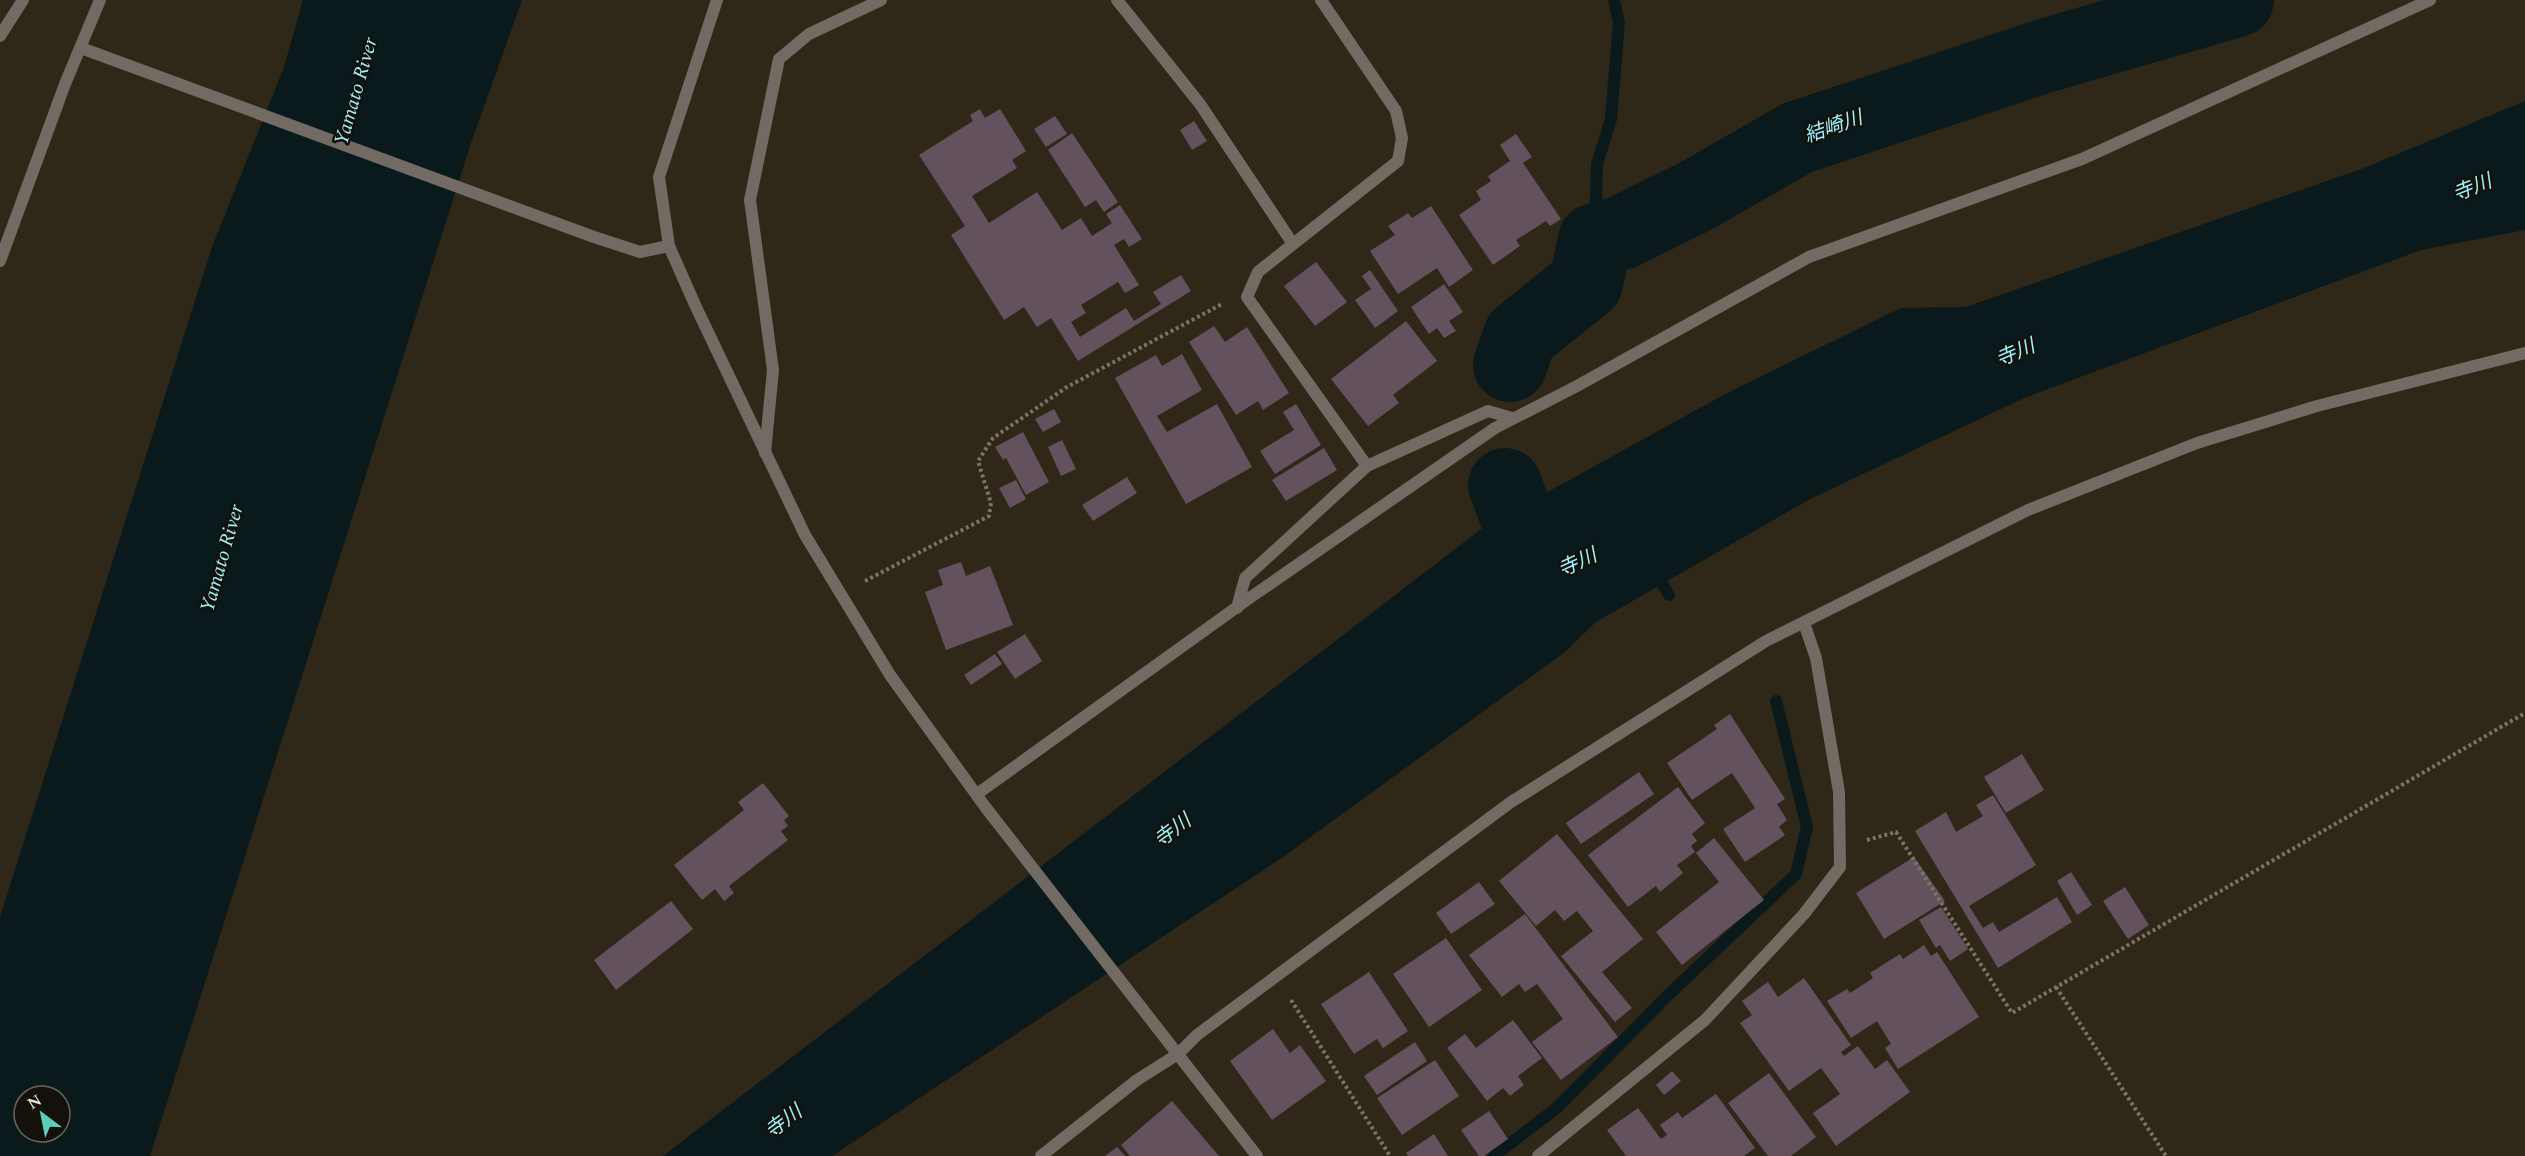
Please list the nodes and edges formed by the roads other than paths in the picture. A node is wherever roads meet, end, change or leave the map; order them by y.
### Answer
1 (24, 0) edge
2 (100, 0) edge
3 (717, 0) edge
4 (880, 0) edge
5 (1117, 0) edge
6 (1321, 0) edge
7 (2430, 0) edge
8 (0, 36) edge
9 (81, 48) junction
10 (1293, 244) junction
11 (669, 246) junction
12 (0, 261) edge
13 (2525, 353) edge
14 (1512, 418) junction
15 (765, 453) junction
16 (1367, 466) junction
17 (1237, 608) junction
18 (1804, 623) junction
19 (977, 794) junction
20 (1178, 1054) junction
21 (1041, 1156) edge
22 (1257, 1156) edge
23 (1538, 1156) edge

1 - 8 street
2 - 9 street
3 - 11 street
4 - 15 street
5 - 10 street
6 - 10 street
7 - 14 street
9 - 11 street
9 - 12 street
10 - 16 street
11 - 15 street
13 - 18 street
14 - 16 street
14 - 17 street
15 - 19 street
16 - 17 street
17 - 19 street
18 - 20 street
18 - 23 street
19 - 20 street
20 - 21 street
20 - 22 street

